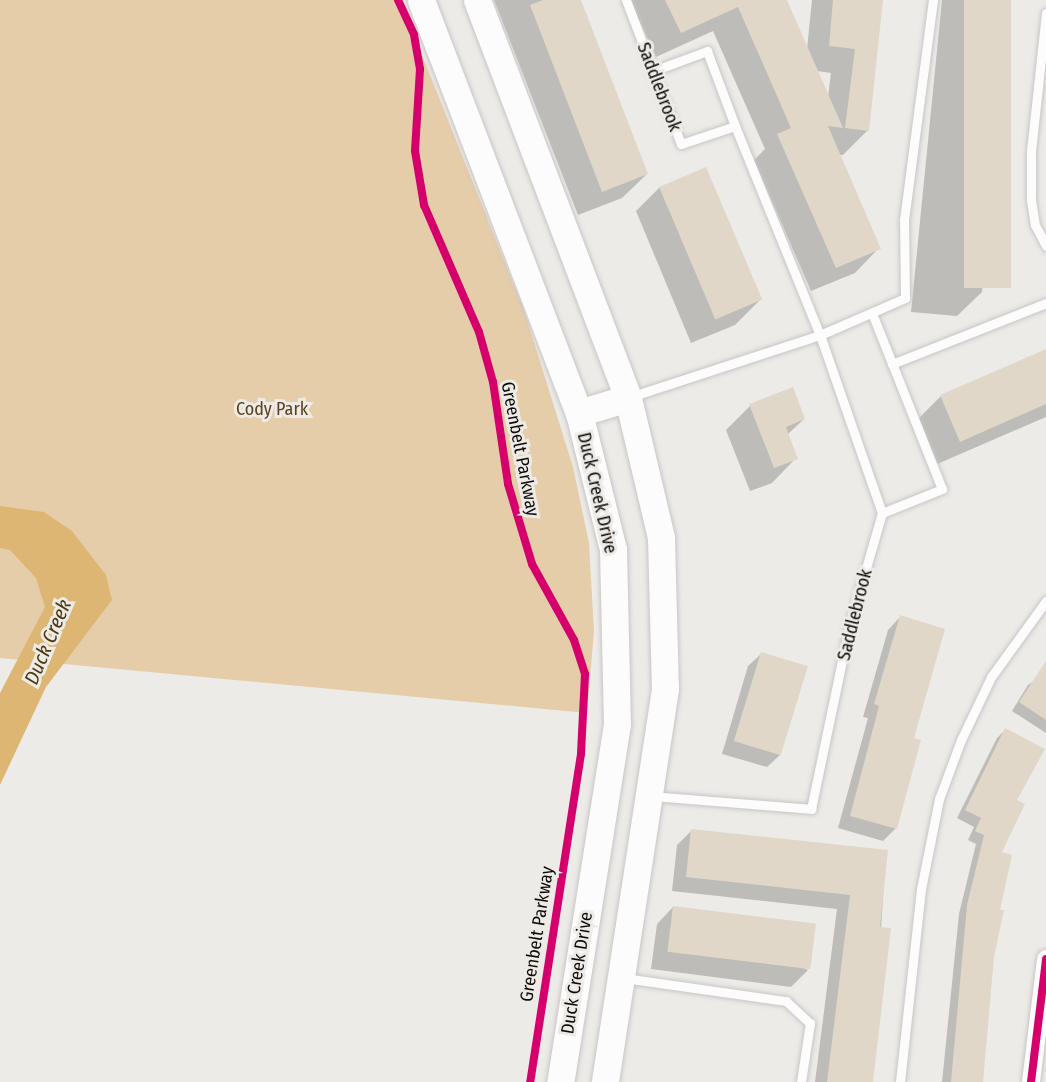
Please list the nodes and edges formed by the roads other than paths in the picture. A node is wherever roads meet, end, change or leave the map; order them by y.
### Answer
1 (421, 0) edge
2 (477, 0) edge
3 (626, 0) edge
4 (933, 0) edge
5 (1046, 13) edge
6 (653, 71) junction
7 (735, 126) junction
8 (1046, 246) edge
9 (1046, 303) edge
10 (872, 313) junction
11 (820, 335) junction
12 (892, 364) junction
13 (628, 398) junction
14 (579, 413) junction
15 (882, 513) junction
16 (1046, 602) edge
17 (606, 792) junction
18 (651, 796) junction
19 (1046, 959) edge
20 (622, 978) junction
21 (560, 1082) edge
22 (605, 1082) edge
23 (801, 1082) edge
24 (900, 1082) edge
25 (1031, 1082) edge

1 - 14 main road, Duck Creek Drive
2 - 13 main road
3 - 6 lane, Saddlebrook
4 - 10 lane
5 - 8 lane
6 - 7 lane, Saddlebrook
6 - 7 lane
7 - 11 lane
9 - 12 lane
10 - 11 lane
10 - 12 lane
11 - 13 lane
11 - 15 lane
12 - 15 lane
13 - 14 main road
13 - 18 main road
14 - 17 main road, Duck Creek Drive
15 - 18 lane, Saddlebrook
16 - 24 lane
17 - 18 main road
17 - 21 main road, Duck Creek Drive
18 - 20 main road
19 - 25 street
20 - 22 main road
20 - 23 lane

